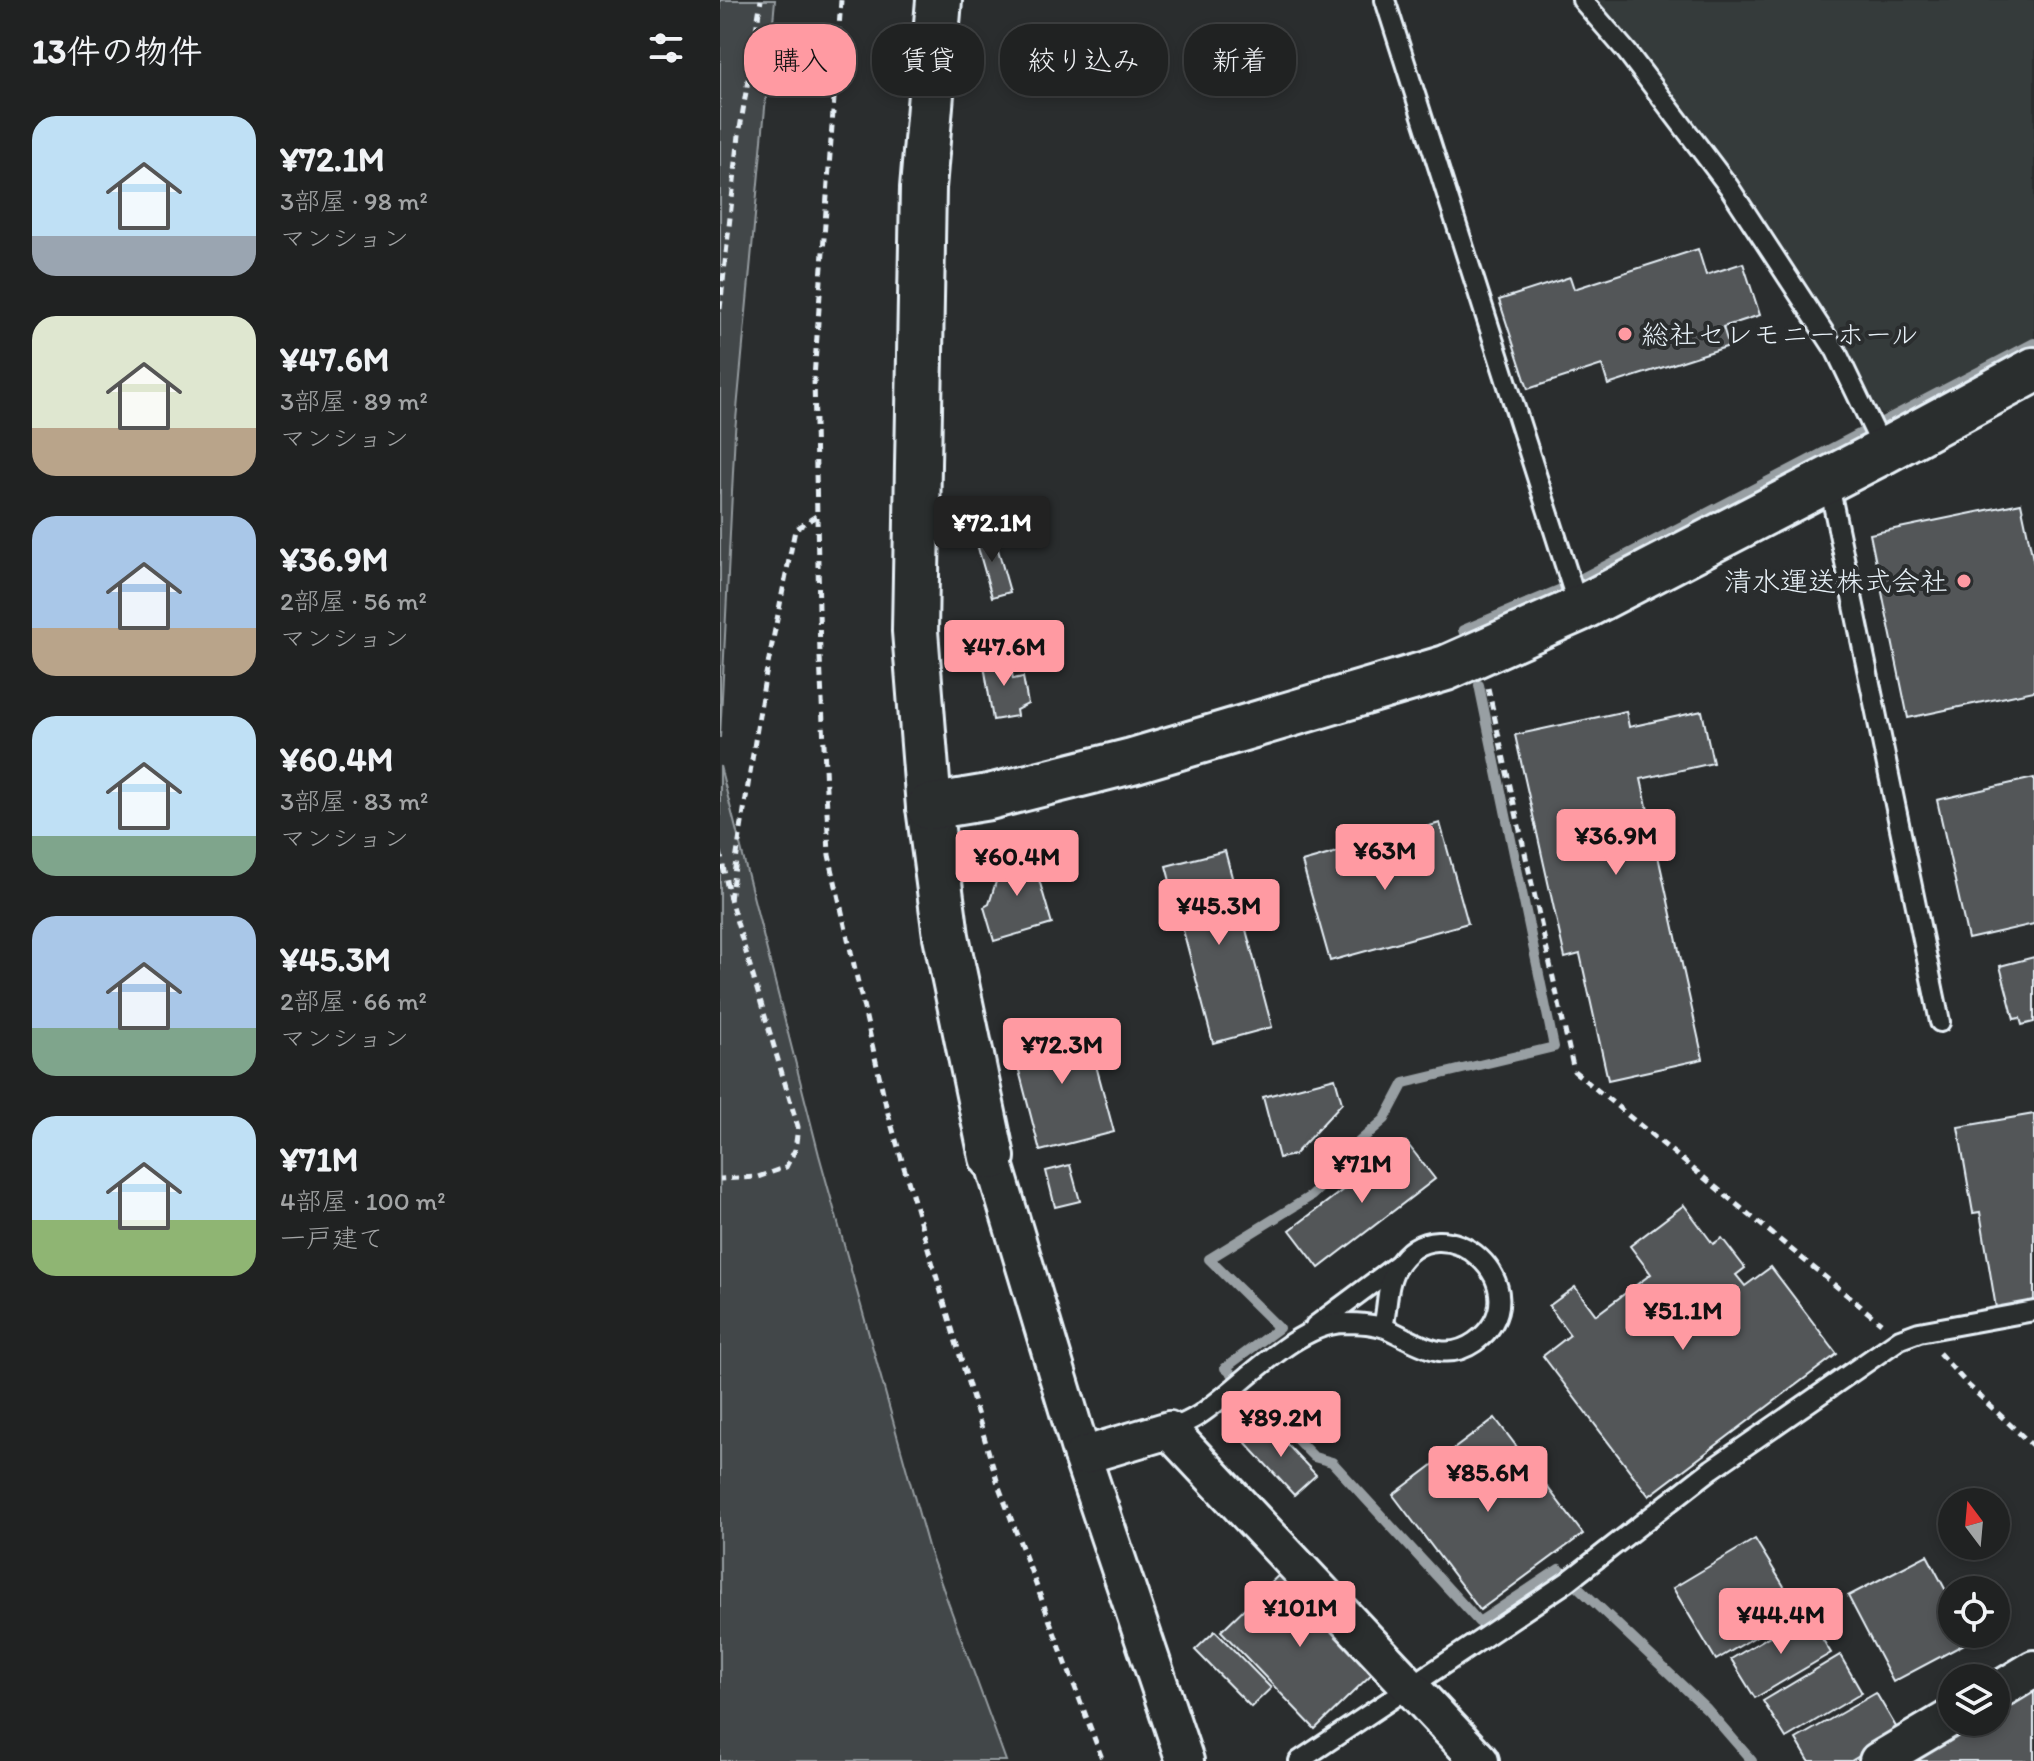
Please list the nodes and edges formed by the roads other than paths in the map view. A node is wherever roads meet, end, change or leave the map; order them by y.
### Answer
1 (939, 0) edge
2 (1385, 0) edge
3 (1582, 0) edge
4 (2034, 370) edge
5 (1877, 436) junction
6 (1828, 480) junction
7 (1574, 593) junction
8 (929, 807) junction
9 (1940, 1022) dead end
10 (992, 1157) joint
11 (1402, 1261) junction
12 (2034, 1311) edge
13 (1383, 1327) junction
14 (1296, 1340) junction
15 (1169, 1430) junction
16 (1082, 1456) junction
17 (2034, 1669) edge
18 (2010, 1684) edge
19 (1409, 1686) junction
20 (1938, 1725) edge
21 (1185, 1761) edge
22 (1299, 1761) edge
23 (1480, 1761) edge
24 (1878, 1761) edge

1 - 8 street
2 - 7 lane
3 - 5 lane
4 - 5 street
5 - 6 street
6 - 7 street
6 - 9 lane
7 - 8 street
8 - 10 street
10 - 16 street
11 - 13 lane
11 - 13 lane
11 - 14 lane
12 - 19 lane
13 - 14 lane
14 - 15 lane
15 - 16 street
15 - 19 street
16 - 21 street
17 - 18 street
19 - 22 lane
19 - 23 street
20 - 24 street

